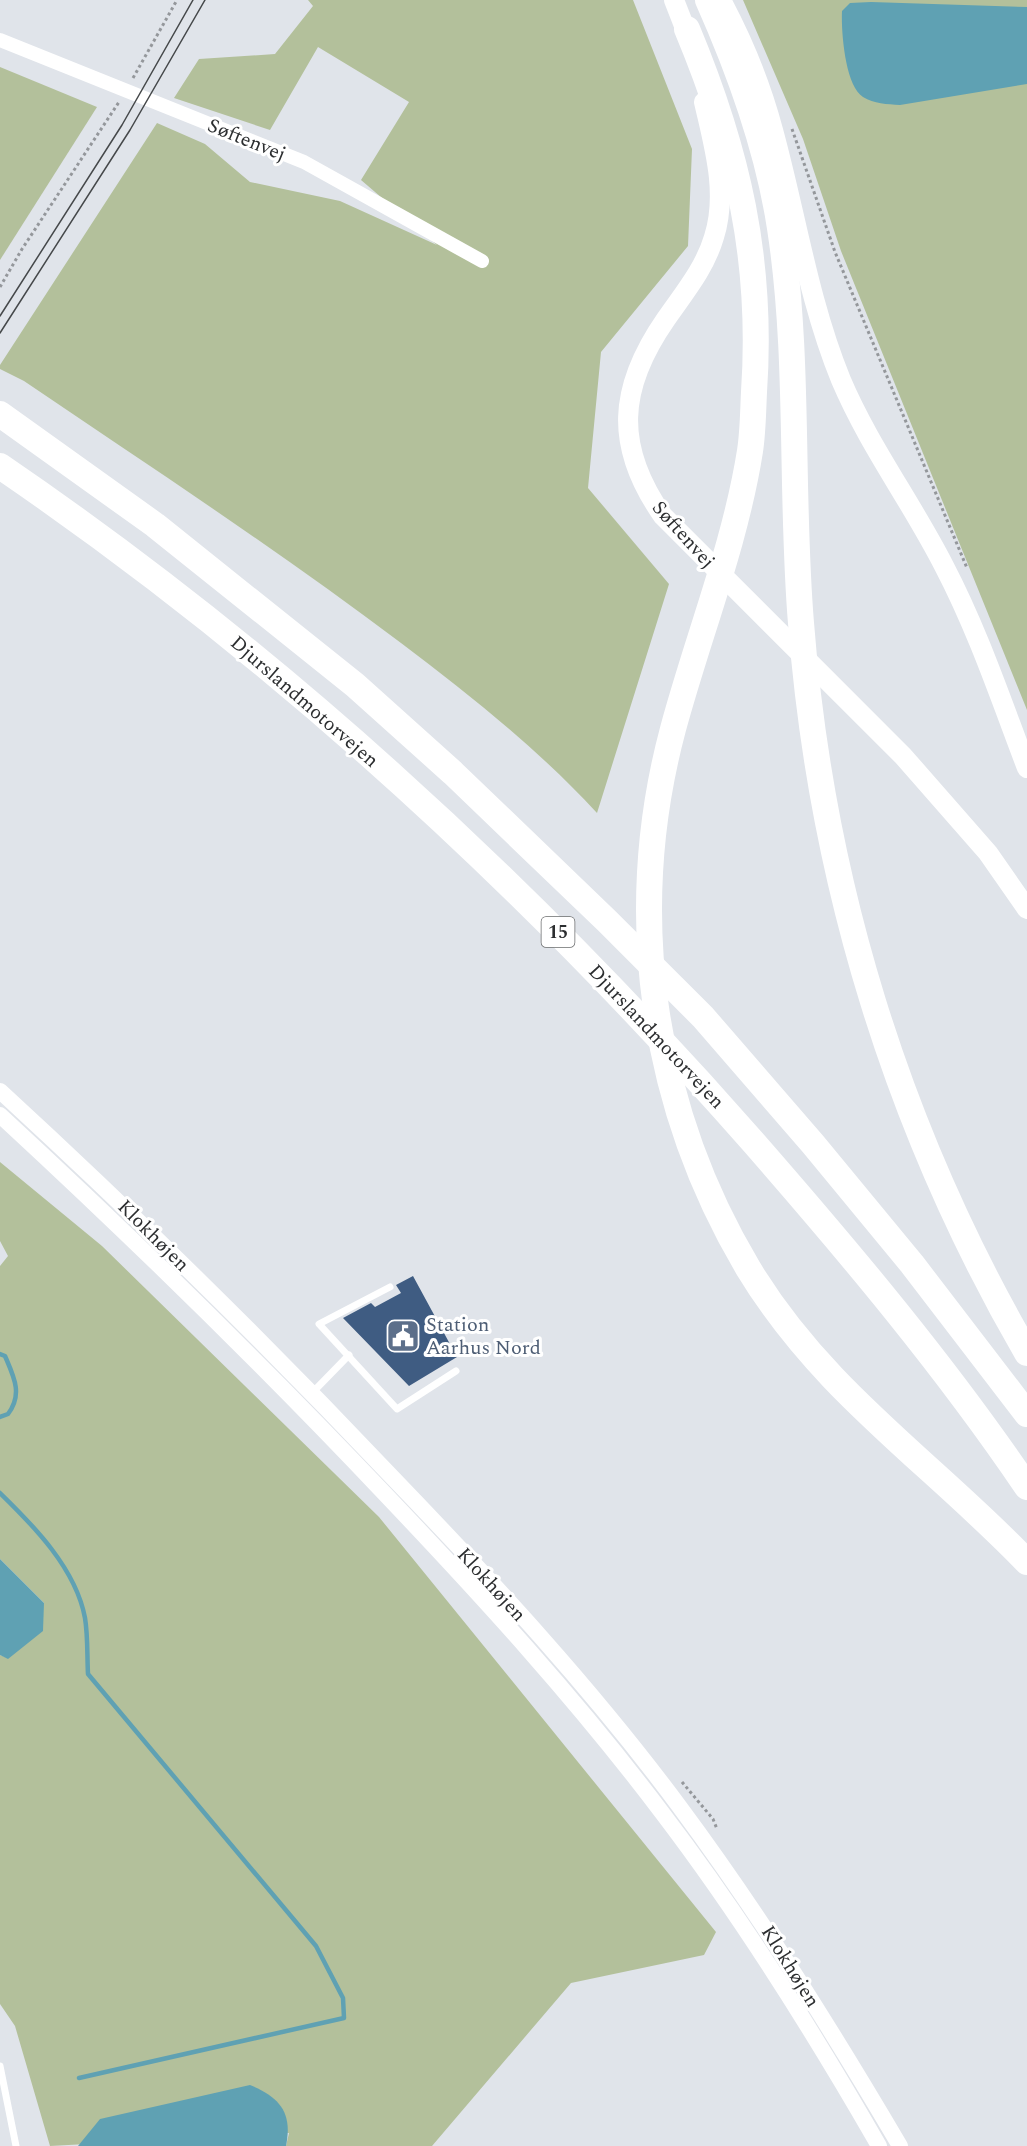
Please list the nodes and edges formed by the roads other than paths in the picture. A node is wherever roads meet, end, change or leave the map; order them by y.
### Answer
1 (674, 0) edge
2 (708, 0) edge
3 (725, 16) edge
4 (686, 28) junction
5 (0, 40) edge
6 (482, 261) dead end
7 (0, 414) edge
8 (0, 466) edge
9 (1027, 768) edge
10 (1027, 909) edge
11 (0, 1091) edge
12 (0, 1115) edge
13 (390, 1287) dead end
14 (1027, 1353) edge
15 (349, 1355) junction
16 (456, 1371) dead end
17 (312, 1393) junction
18 (1027, 1414) edge
19 (1027, 1486) edge
20 (1027, 1562) edge
21 (0, 2066) edge
22 (16, 2146) edge
23 (879, 2146) edge
24 (900, 2146) edge

1 - 4 main road, Søftenvej
2 - 3 highway
3 - 9 main road
3 - 14 highway
4 - 10 main road, Søftenvej
4 - 20 highway
5 - 6 street, Søftenvej
7 - 18 highway, 15
8 - 19 highway, Djurslandmotorvejen / 15
11 - 17 street, Klokhøjen
12 - 23 street, Klokhøjen
13 - 15 lane
15 - 16 lane
15 - 17 lane
17 - 24 street, Klokhøjen
21 - 22 lane

